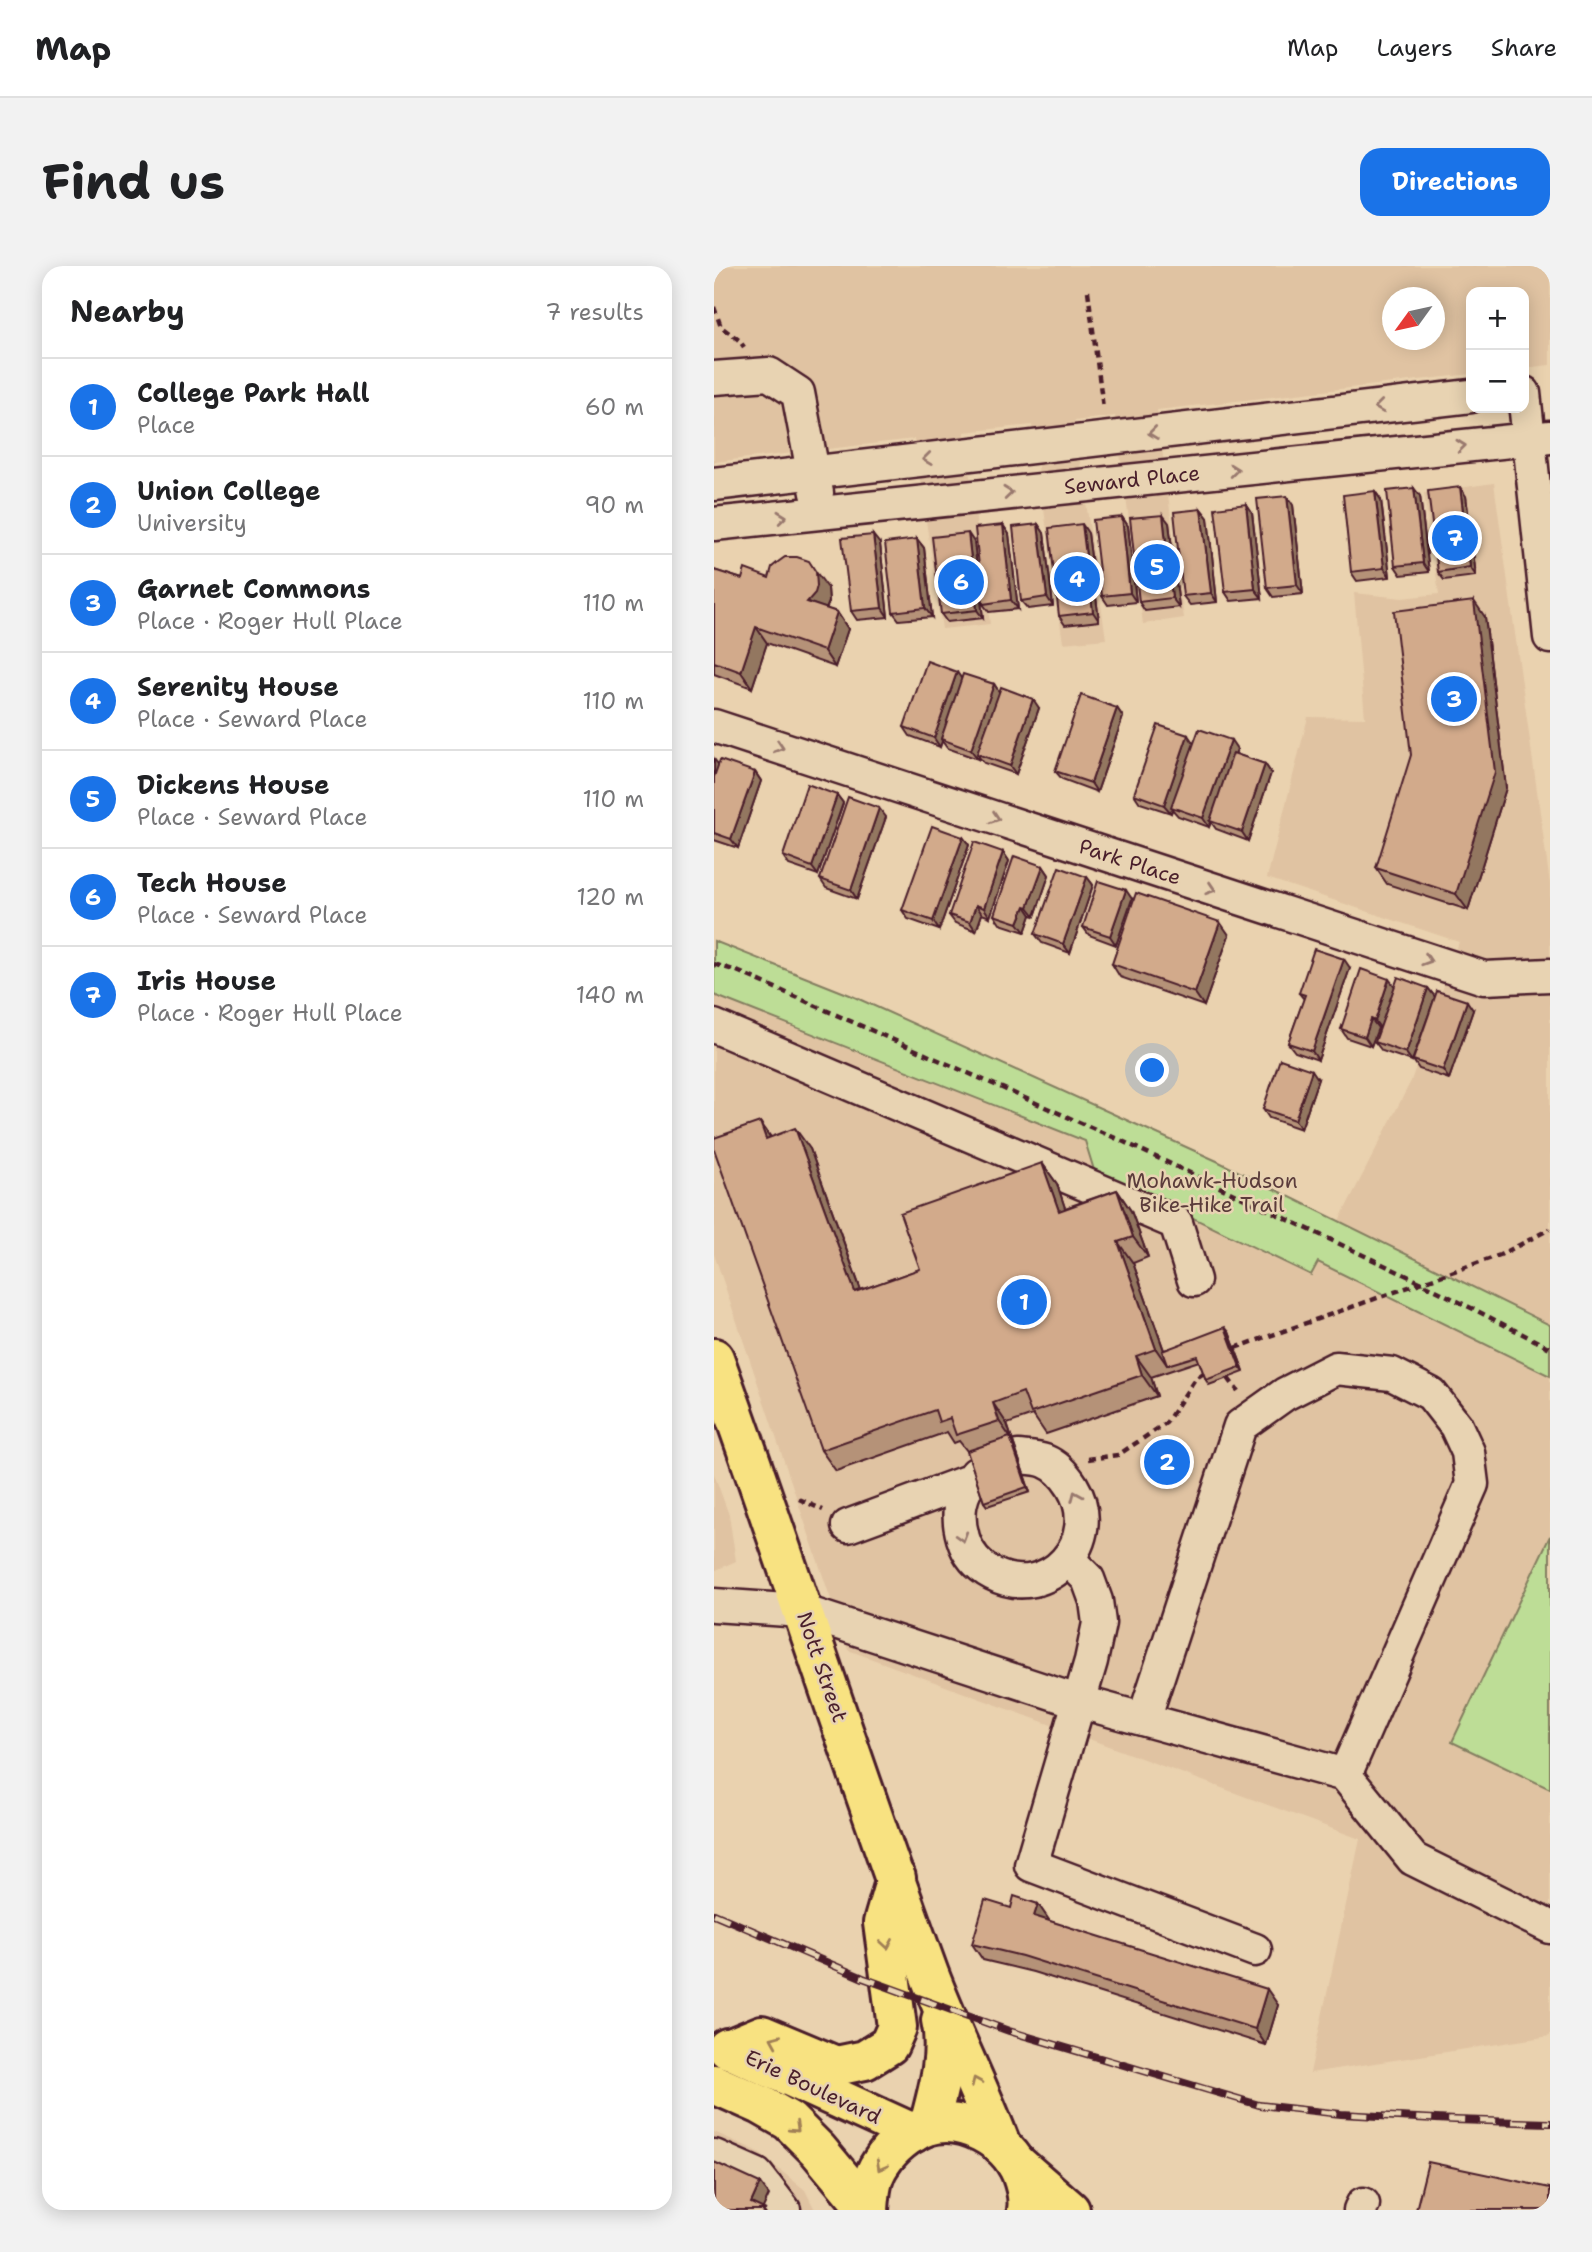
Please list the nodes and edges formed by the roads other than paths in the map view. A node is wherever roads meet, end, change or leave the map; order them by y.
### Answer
1 (714, 378) edge
2 (1550, 387) edge
3 (1529, 390) edge
4 (1466, 397) edge
5 (1529, 407) edge
6 (1539, 438) edge
7 (814, 472) junction
8 (714, 484) edge
9 (819, 513) junction
10 (714, 524) edge
11 (1550, 637) edge
12 (714, 726) edge
13 (1550, 975) edge
14 (714, 1026) edge
15 (1194, 1280) dead end
16 (714, 1358) edge
17 (1018, 1457) edge
18 (838, 1519) road end
19 (1068, 1559) junction
20 (714, 1605) edge
21 (802, 1611) junction
22 (1077, 1701) junction
23 (1144, 1719) junction
24 (1345, 1775) junction
25 (896, 1878) junction
26 (1550, 1927) edge
27 (1255, 1950) dead end
28 (930, 1977) junction
29 (721, 2045) edge
30 (714, 2084) edge
31 (921, 2129) junction
32 (1009, 2154) junction
33 (714, 2156) edge
34 (784, 2210) edge
35 (869, 2210) edge
36 (1027, 2210) edge
37 (1070, 2210) edge

1 - 7 street
2 - 3 street
4 -> 7 street, Seward Place
5 - 6 street
9 -> 6 street, Seward Place
6 - 11 street
7 - 8 street, Seward Place
7 - 9 street
10 -> 9 street, Seward Place
12 -> 13 street, Park Place
14 - 15 street
16 - 21 main road, Nott Street
19 -> 17 street
18 -> 19 street
19 - 22 street
20 - 21 street
21 - 22 street
21 - 25 main road, Nott Street
22 - 23 street
22 - 27 street
23 - 24 street
23 - 24 street
24 - 26 street
25 - 28 main road, Nott Street
25 -> 29 main road
28 - 31 main road, Nott Street
32 -> 28 main road, Nott Street
29 - 31 main road, Erie Boulevard
30 -> 35 main road, Erie Boulevard
31 - 32 main road
31 -> 35 main road
32 - 36 main road, Nott Street
32 - 37 main road
33 - 34 street

